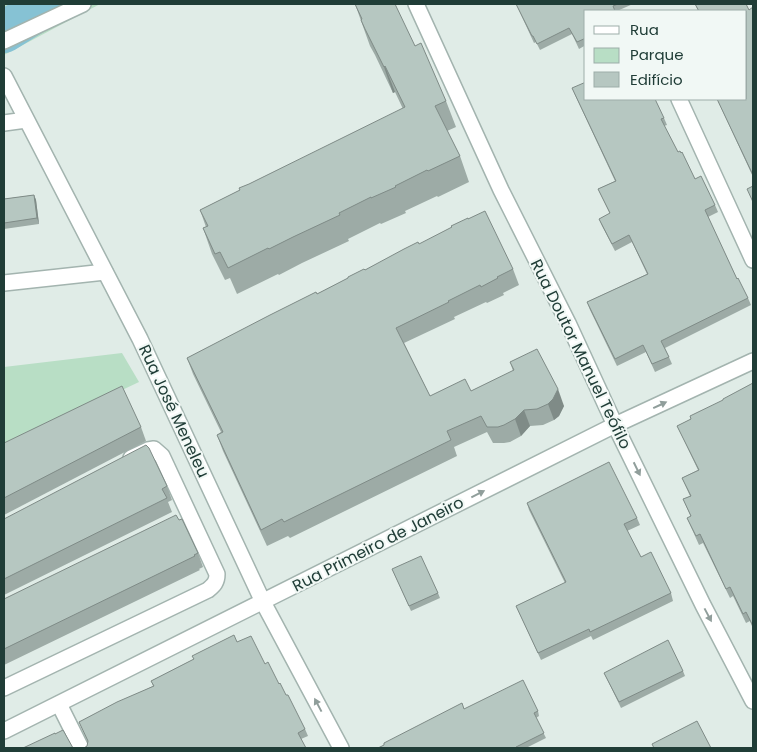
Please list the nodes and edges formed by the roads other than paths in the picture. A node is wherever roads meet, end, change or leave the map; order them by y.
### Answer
1 (83, 4) edge
2 (416, 4) edge
3 (4, 41) edge
4 (4, 76) edge
5 (679, 100) edge
6 (26, 120) junction
7 (4, 123) edge
8 (753, 260) edge
9 (105, 272) junction
10 (4, 283) edge
11 (753, 361) edge
12 (615, 426) junction
13 (123, 463) edge
14 (262, 602) junction
15 (4, 688) edge
16 (753, 701) edge
17 (59, 704) junction
18 (4, 731) edge
19 (81, 748) edge
20 (341, 748) edge

1 - 3 street
2 - 12 street, Rua Doutor Manuel Teófilo
4 - 6 street, Rua José Meneleu
5 - 8 street
6 - 7 street
6 - 9 street, Rua José Meneleu
9 - 10 street
9 - 14 street, Rua José Meneleu
12 -> 11 street, Rua Primeiro de Janeiro
14 -> 12 street, Rua Primeiro de Janeiro
12 -> 16 street, Rua Doutor Manuel Teófilo
13 - 15 street
14 - 17 street, Rua Primeiro de Janeiro
20 -> 14 street, Rua José Meneleu
17 - 18 street, Rua Primeiro de Janeiro
17 - 19 street

